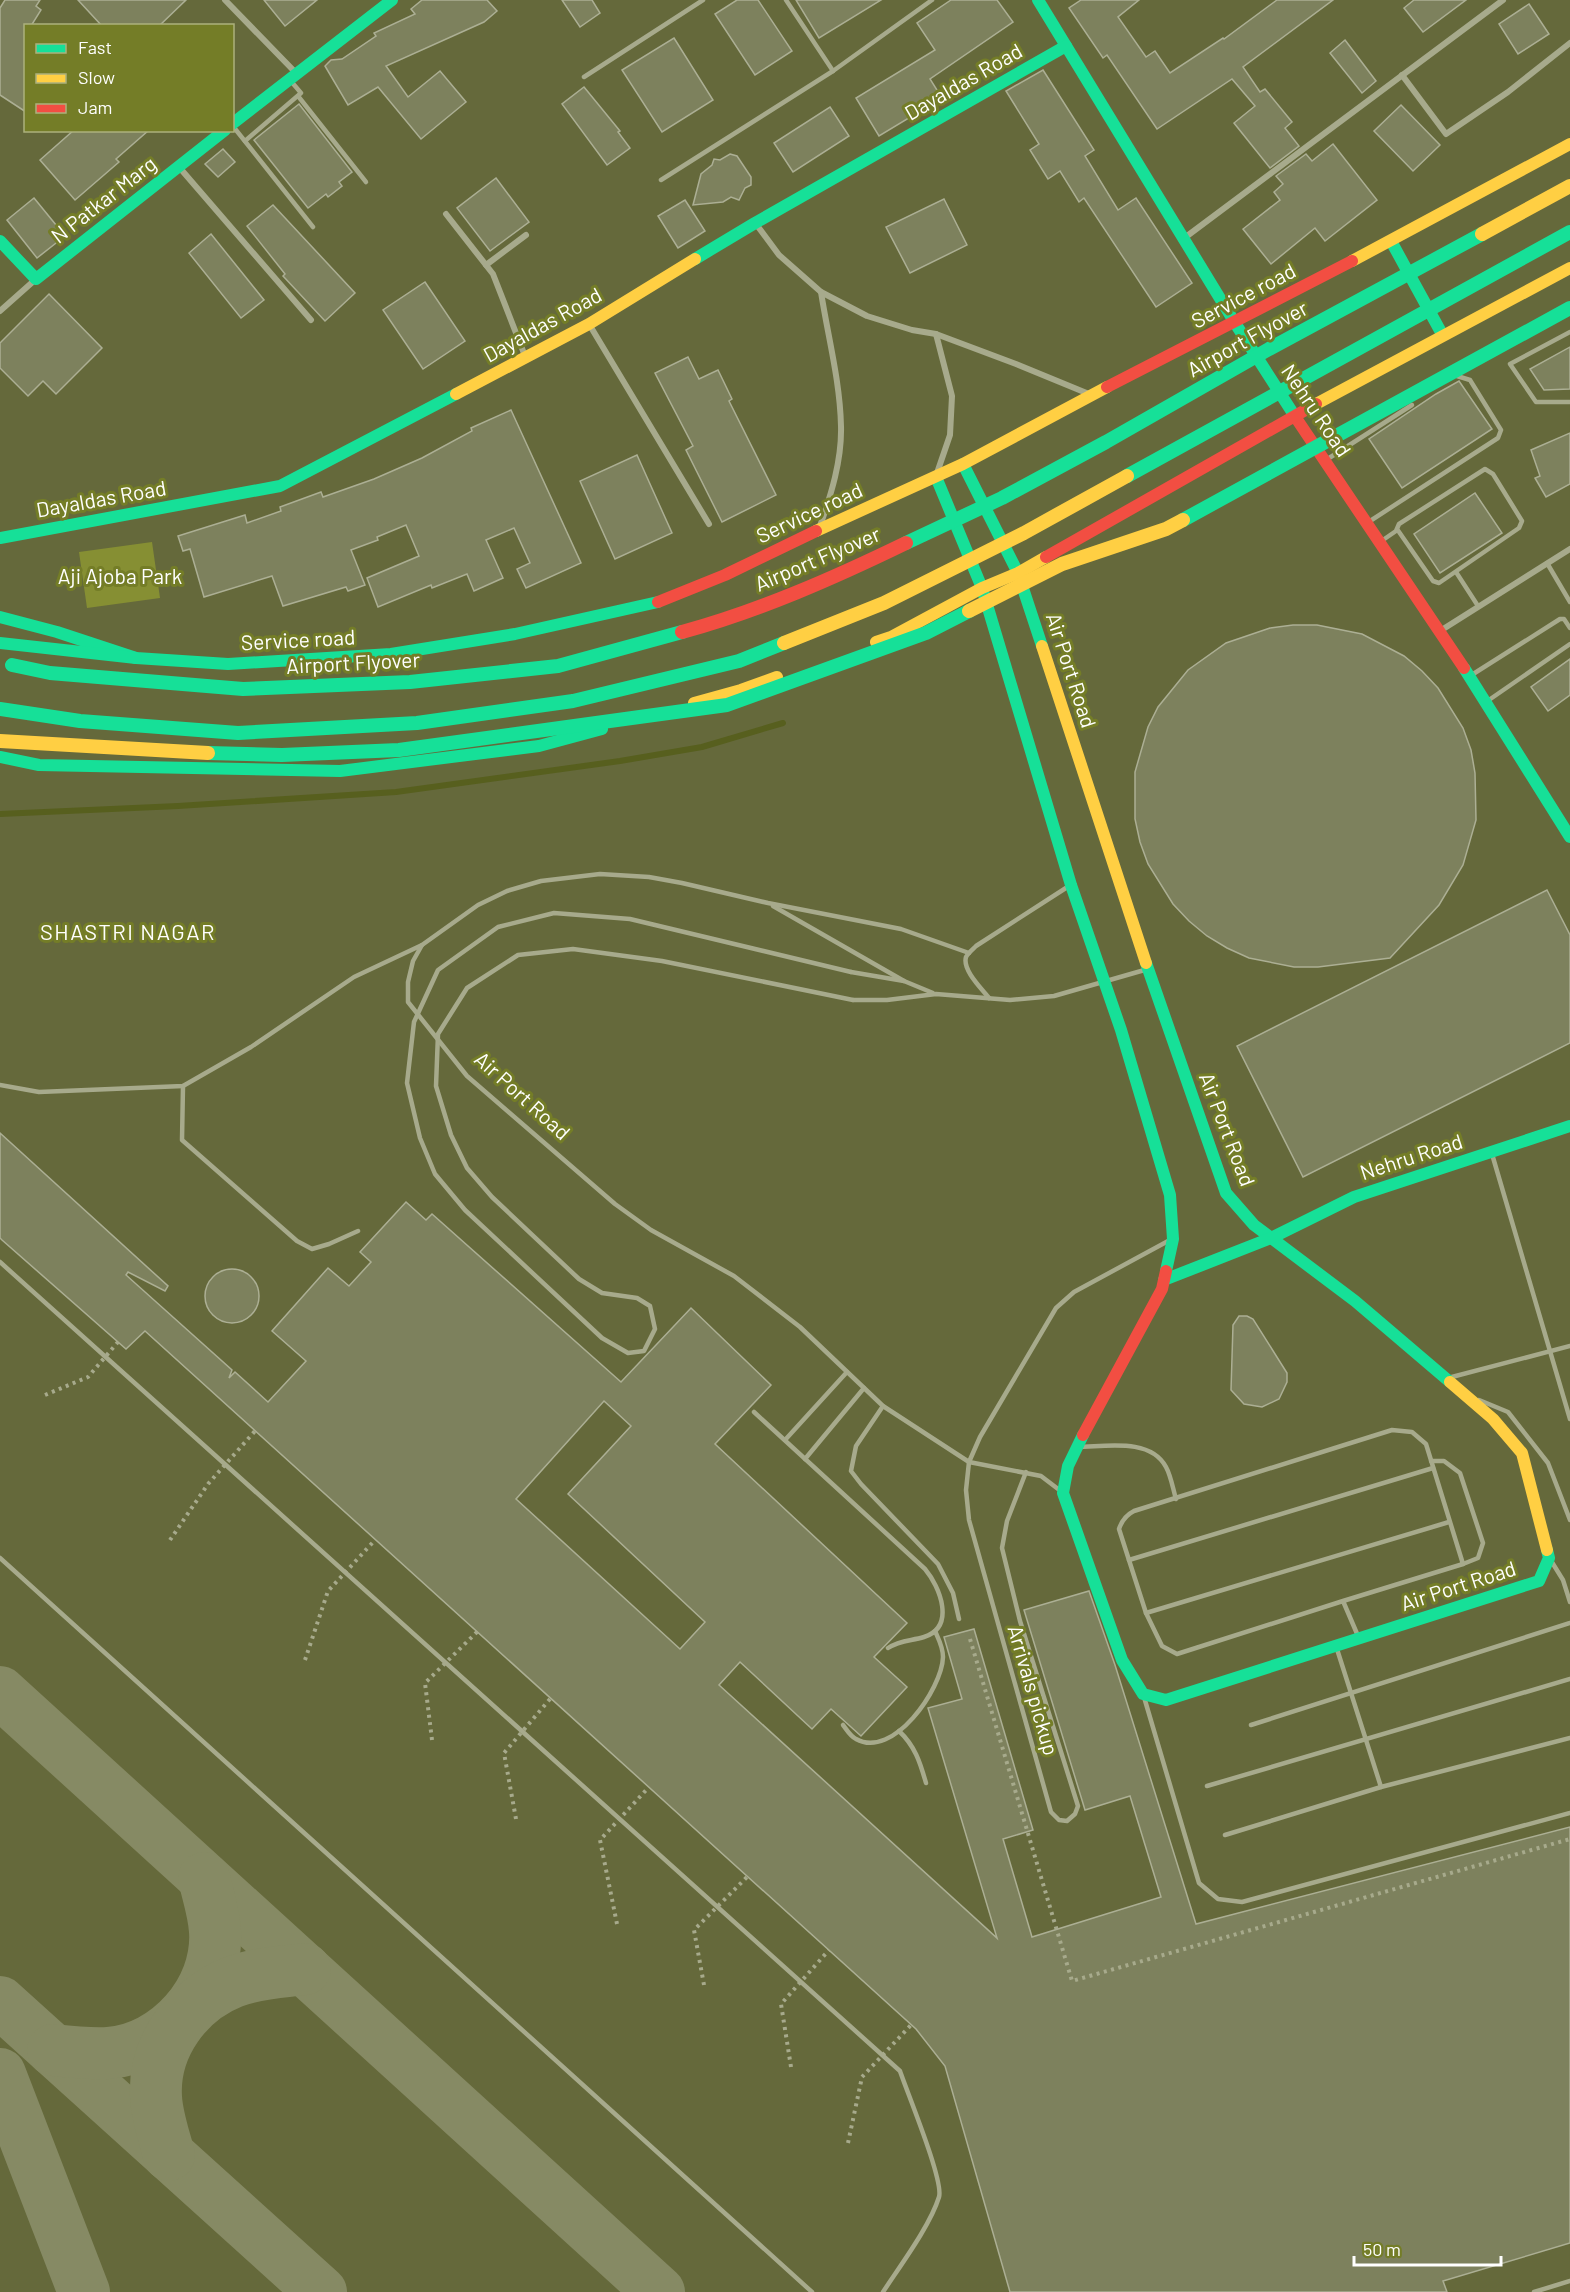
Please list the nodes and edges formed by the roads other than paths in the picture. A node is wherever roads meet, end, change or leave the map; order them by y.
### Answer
1 (225, 0) edge
2 (392, 0) edge
3 (704, 0) edge
4 (786, 0) edge
5 (932, 0) edge
6 (1038, 0) edge
7 (1503, 0) edge
8 (1570, 43) edge
9 (1066, 46) junction
10 (833, 71) junction
11 (1402, 75) junction
12 (292, 76) junction
13 (584, 77) dead end
14 (298, 96) junction
15 (234, 123) edge
16 (234, 127) edge
17 (222, 132) edge
18 (245, 141) junction
19 (1570, 144) edge
20 (179, 166) junction
21 (661, 180) dead end
22 (366, 182) dead end
23 (1570, 186) edge
24 (446, 214) dead end
25 (755, 223) junction
26 (313, 227) dead end
27 (1570, 232) edge
28 (526, 235) dead end
29 (1182, 239) junction
30 (0, 241) edge
31 (1391, 241) junction
32 (486, 265) junction
33 (1570, 267) edge
34 (36, 279) junction
35 (821, 292) junction
36 (1570, 308) edge
37 (0, 311) edge
38 (311, 320) dead end
39 (1235, 323) junction
40 (589, 324) junction
41 (1570, 332) edge
42 (936, 334) junction
43 (1442, 334) junction
44 (526, 358) junction
45 (1436, 389) dead end
46 (1090, 395) junction
47 (1416, 402) dead end
48 (1570, 402) edge
49 (1294, 415) junction
50 (1325, 461) junction
51 (963, 464) junction
52 (936, 477) junction
53 (1367, 523) junction
54 (709, 524) dead end
55 (1397, 529) junction
56 (819, 530) junction
57 (0, 538) edge
58 (1380, 542) junction
59 (1570, 549) edge
60 (1546, 562) junction
61 (1456, 572) junction
62 (1018, 573) junction
63 (982, 588) junction
64 (1570, 602) edge
65 (1478, 606) junction
66 (0, 617) edge
67 (1570, 628) edge
68 (1440, 631) junction
69 (0, 643) edge
70 (1570, 644) edge
71 (136, 658) junction
72 (6, 664) edge
73 (1470, 676) junction
74 (1486, 702) junction
75 (0, 709) edge
76 (0, 741) edge
77 (0, 757) edge
78 (1570, 837) edge
79 (1071, 885) junction
80 (768, 903) junction
81 (422, 945) junction
82 (969, 953) junction
83 (1148, 969) junction
84 (904, 981) junction
85 (1103, 983) junction
86 (936, 994) junction
87 (989, 999) junction
88 (0, 1086) edge
89 (183, 1086) junction
90 (1570, 1126) edge
91 (1491, 1152) junction
92 (358, 1231) dead end
93 (1271, 1238) junction
94 (1173, 1239) junction
95 (0, 1262) edge
96 (1164, 1280) junction
97 (1570, 1346) edge
98 (1550, 1351) junction
99 (847, 1372) junction
100 (1446, 1379) junction
101 (864, 1388) junction
102 (1465, 1395) junction
103 (883, 1406) junction
104 (754, 1412) dead end
105 (1570, 1419) edge
106 (785, 1440) junction
107 (1076, 1447) junction
108 (805, 1459) junction
109 (1431, 1461) junction
110 (969, 1462) junction
111 (1433, 1468) junction
112 (1026, 1472) junction
113 (1063, 1493) junction
114 (1176, 1499) junction
115 (1570, 1520) edge
116 (1449, 1522) junction
117 (0, 1558) edge
118 (1549, 1558) junction
119 (1129, 1560) junction
120 (1463, 1564) junction
121 (1343, 1601) junction
122 (1570, 1602) edge
123 (1146, 1613) junction
124 (959, 1619) dead end
125 (1570, 1623) edge
126 (935, 1631) junction
127 (1359, 1638) junction
128 (1336, 1646) junction
129 (888, 1648) dead end
130 (1570, 1679) edge
131 (1350, 1692) junction
132 (1143, 1694) junction
133 (843, 1725) dead end
134 (1251, 1725) dead end
135 (900, 1731) junction
136 (1570, 1737) edge
137 (1366, 1741) junction
138 (926, 1783) dead end
139 (1207, 1786) dead end
140 (1381, 1787) junction
141 (1570, 1813) edge
142 (1225, 1835) dead end
143 (1570, 2281) edge
144 (812, 2292) edge
145 (883, 2292) edge
146 (1534, 2292) edge

1 - 12 street
2 - 12 main road
3 - 13 lane
4 - 10 lane
5 - 10 lane
6 - 9 main road, Nehru Road
7 - 11 street
8 - 11 street
9 - 25 main road, Dayaldas Road
9 - 29 main road, Nehru Road
10 - 21 lane
11 - 29 street
12 - 14 lane
12 - 15 main road
14 - 18 lane
14 - 22 lane
16 - 18 lane
17 - 20 main road, N Patkar Marg
18 - 26 lane
19 - 31 main road, Service road
20 - 34 main road, N Patkar Marg
20 - 38 street
23 - 72 main road, Airport Flyover, bridge
24 - 32 street
25 - 35 street
25 - 40 main road, Dayaldas Road
27 - 75 main road, bridge
28 - 32 street
29 - 39 main road, Nehru Road
30 - 34 main road
31 - 39 main road, Service road
31 - 43 main road
32 - 44 street
33 - 43 main road
34 - 37 street, N Patkar Marg
35 - 42 street
35 - 56 street
36 - 76 main road, bridge
39 - 46 main road, Service road
39 - 49 main road, Nehru Road
40 - 44 main road, Dayaldas Road
40 - 54 street
41 - 48 lane
42 - 46 street
42 - 52 street
43 - 49 main road
44 - 57 main road, Dayaldas Road
45 - 53 lane
46 - 51 main road, Service road
47 - 50 lane
49 - 50 main road, Nehru Road
49 - 62 main road
50 - 53 main road, Nehru Road
51 - 52 main road, Service road
51 - 62 main road, Air Port Road
52 - 56 main road, Service road
52 - 63 main road
53 - 58 main road, Nehru Road
55 - 58 lane
55 - 61 lane
55 - 61 lane
56 - 71 main road, Service road
58 - 68 main road, Nehru Road
59 - 60 street
60 - 64 lane
60 - 65 street
61 - 65 lane
62 - 63 main road
62 - 83 main road, Air Port Road
63 - 77 main road
63 - 79 main road
65 - 68 street
66 - 71 main road, Service road
67 - 73 lane
68 - 73 main road, Nehru Road
69 - 71 main road
70 - 74 lane
73 - 74 main road, Nehru Road
74 - 78 main road, Nehru Road
79 - 82 lane
79 - 85 main road
80 - 81 lane
80 - 82 lane
80 - 84 lane
81 - 89 lane
81 - 99 lane, Air Port Road
82 - 87 lane
83 - 85 lane
83 - 93 main road, Air Port Road
84 - 86 lane
84 - 86 lane, bridge
85 - 87 lane
85 - 94 main road
86 - 87 lane
88 - 89 lane
89 - 92 lane
90 - 91 main road, Nehru Road
91 - 93 main road, Nehru Road
91 - 98 lane
93 - 96 main road, Nehru Road
93 - 100 main road, Air Port Road
94 - 96 main road
94 - 110 lane, Arrivals pickup
95 - 145 lane
96 - 107 main road
97 - 98 lane
98 - 100 lane
98 - 105 lane
99 - 101 lane, Air Port Road
99 - 106 lane
100 - 102 main road, Air Port Road
101 - 103 lane, Air Port Road
101 - 108 lane
102 - 115 lane
102 - 118 main road, Air Port Road
103 - 110 lane, Air Port Road
103 - 124 lane
104 - 106 lane
106 - 108 lane
107 - 113 main road
107 - 114 lane
108 - 126 lane
109 - 111 lane
109 - 114 lane
109 - 120 lane
110 - 112 lane, Air Port Road
110 - 112 lane, Arrivals pickup
111 - 116 lane
111 - 119 lane
112 - 113 lane
113 - 132 main road
114 - 119 lane
116 - 120 lane
116 - 123 lane
117 - 144 lane
118 - 122 lane
118 - 127 main road, Air Port Road
119 - 123 lane
120 - 121 lane
121 - 123 lane
121 - 127 lane
125 - 131 lane
126 - 129 lane
126 - 135 lane
127 - 128 main road, Air Port Road
128 - 131 lane
128 - 132 main road, Air Port Road
130 - 137 lane
131 - 134 lane
131 - 137 lane
132 - 141 lane
133 - 135 lane
135 - 138 lane
136 - 140 lane
137 - 139 lane
137 - 140 lane
140 - 142 lane
143 - 146 lane

